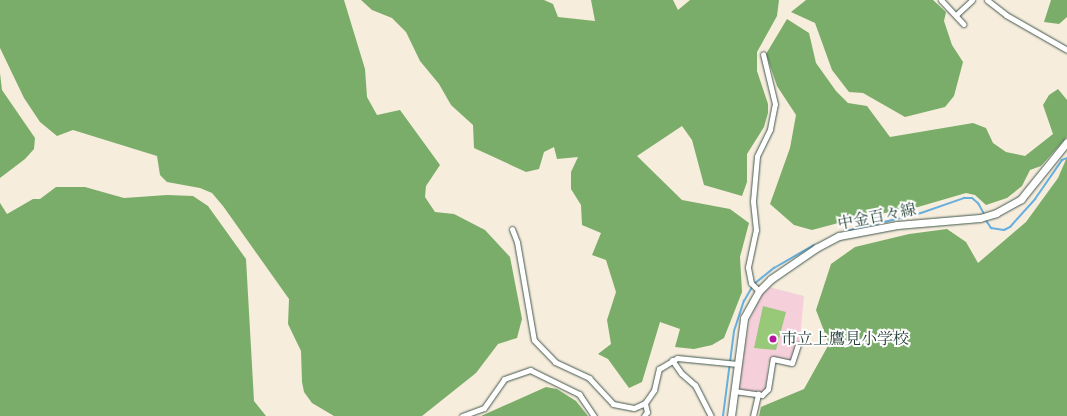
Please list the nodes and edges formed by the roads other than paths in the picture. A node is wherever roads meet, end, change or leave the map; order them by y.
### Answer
1 (941, 0) edge
2 (972, 0) edge
3 (987, 0) edge
4 (956, 15) junction
5 (963, 24) dead end
6 (1067, 50) edge
7 (763, 54) dead end
8 (1067, 142) edge
9 (512, 229) dead end
10 (758, 290) junction
11 (798, 345) dead end
12 (672, 360) junction
13 (737, 364) junction
14 (734, 391) junction
15 (758, 394) junction
16 (645, 403) junction
17 (462, 416) edge
18 (594, 416) edge
19 (644, 416) edge
20 (711, 416) edge
21 (731, 416) edge
22 (753, 416) edge

1 - 4 street
2 - 4 street
3 - 6 street
4 - 5 street
7 - 10 street
8 - 10 main road, 中金百々線
9 - 16 street
10 - 13 main road, 中金百々線
11 - 15 street
12 - 13 street
12 - 16 street
12 - 20 street
13 - 14 main road, 中金百々線
14 - 15 street
14 - 21 main road, 中金百々線
15 - 22 street
16 - 19 street
17 - 18 street

